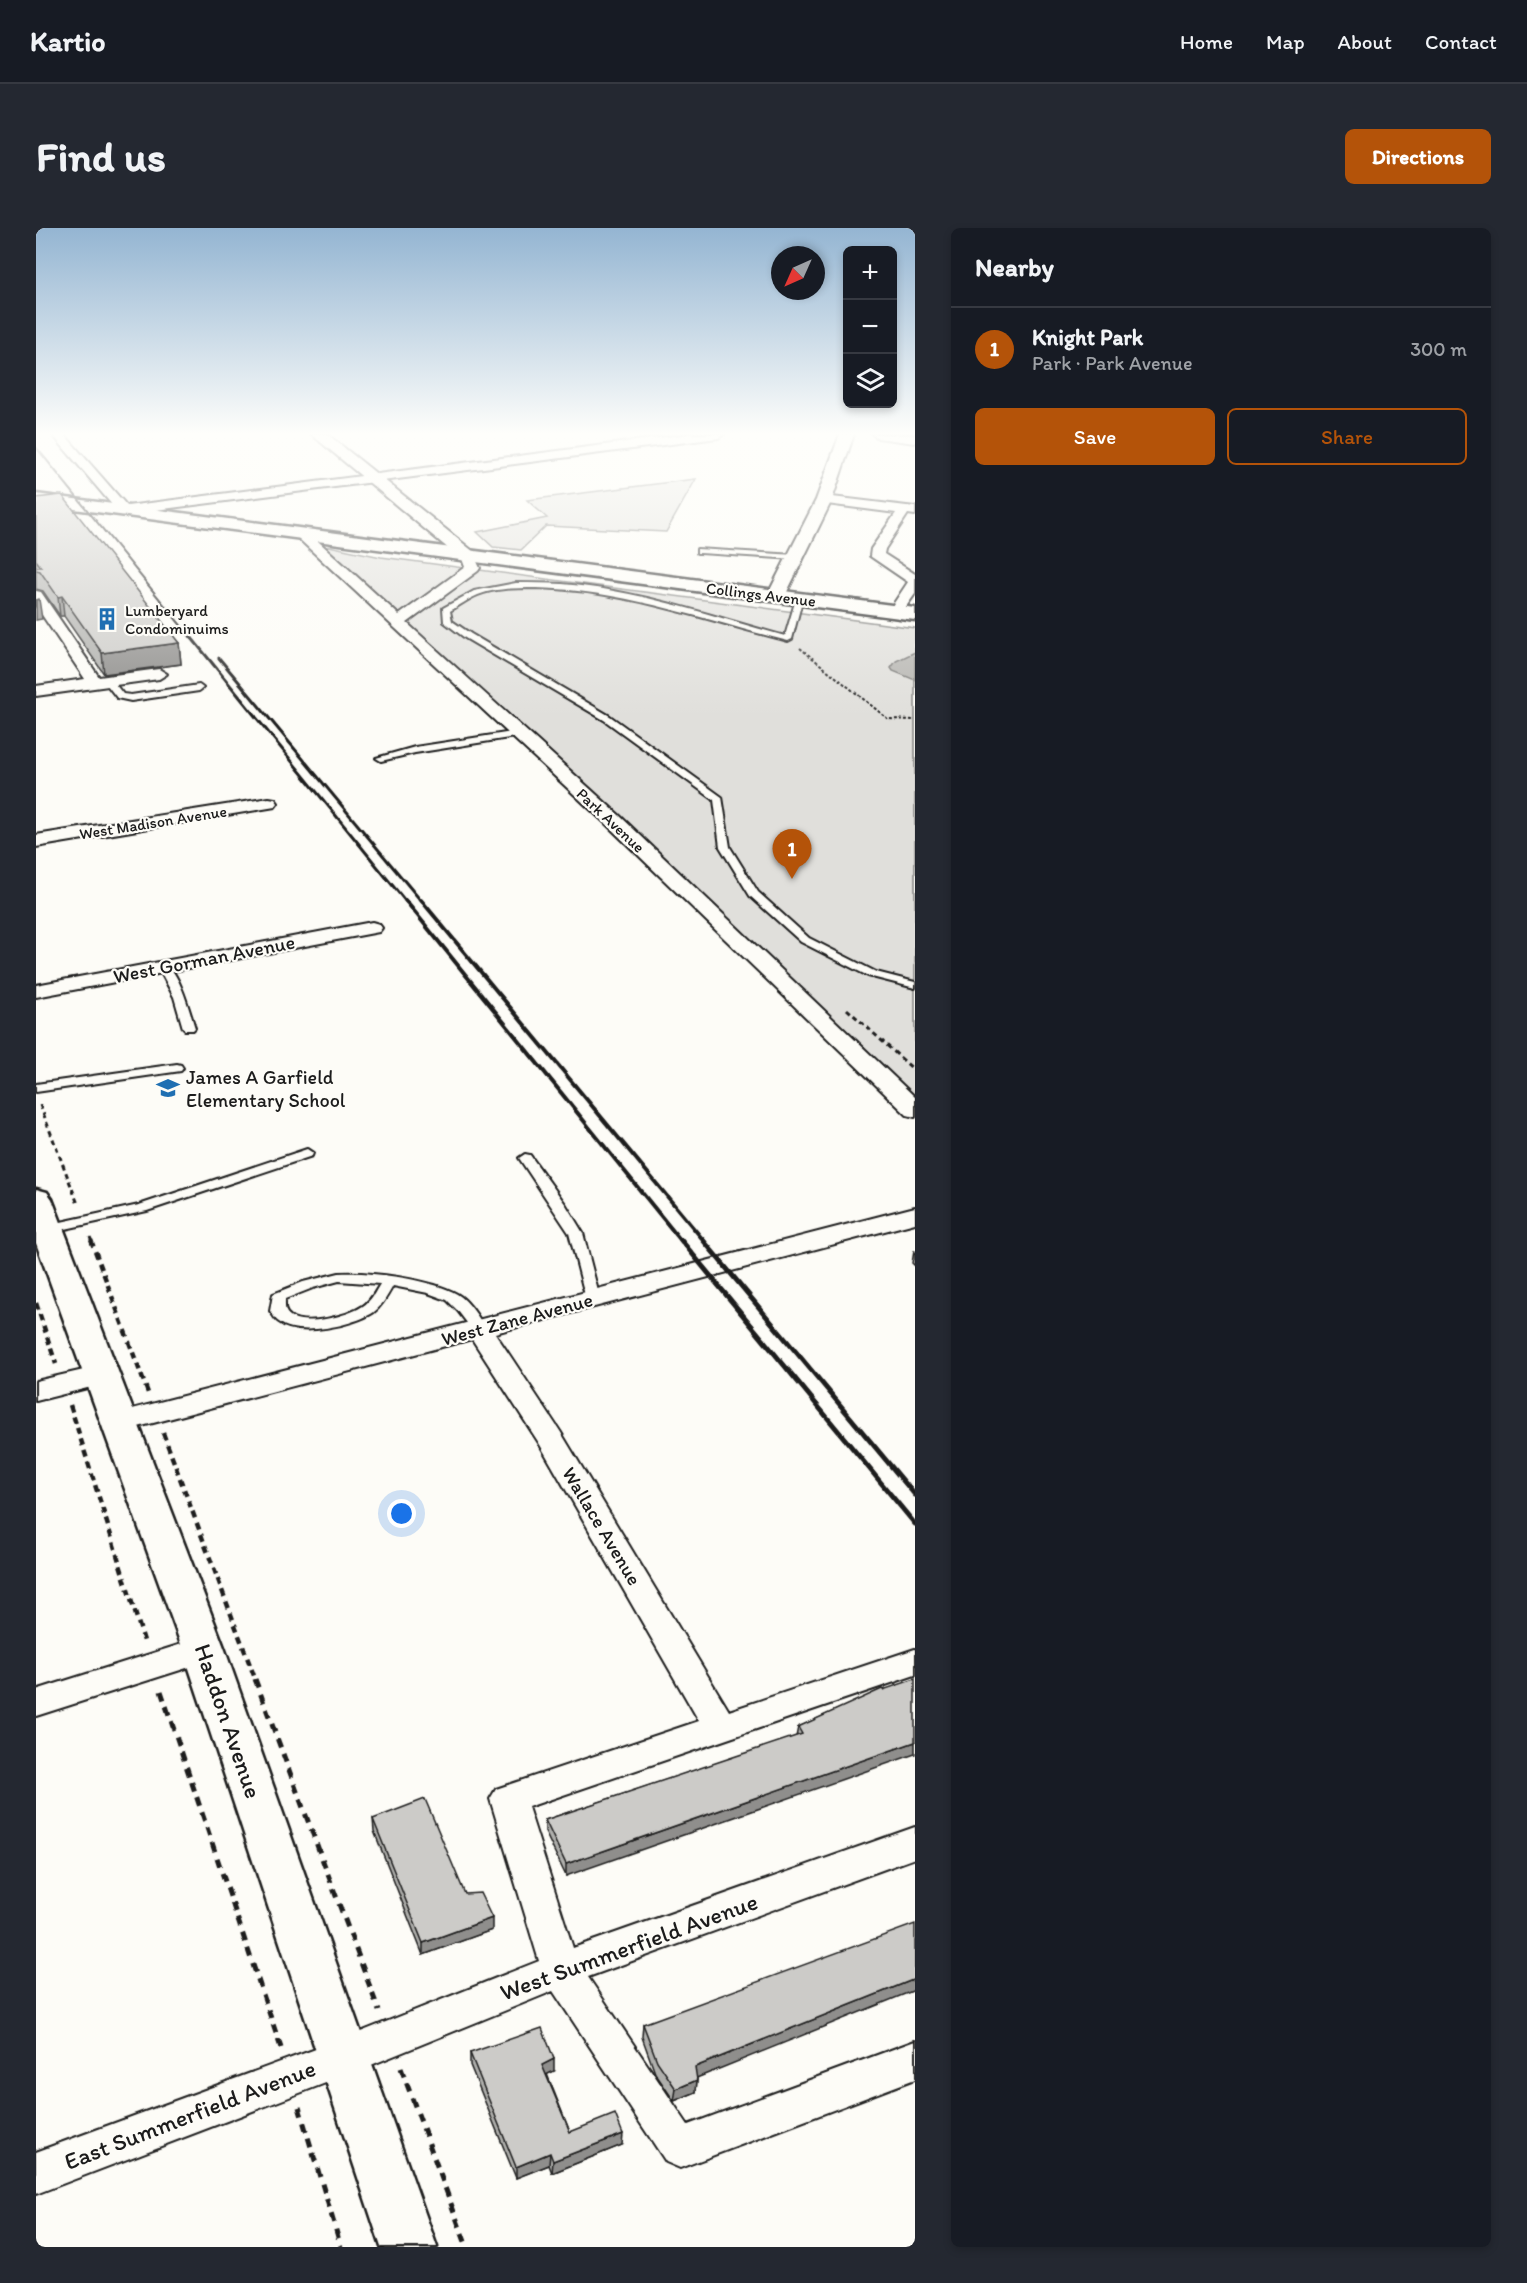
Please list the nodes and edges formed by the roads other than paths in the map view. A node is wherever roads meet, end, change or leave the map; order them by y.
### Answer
1 (254, 528) edge
2 (435, 528) edge
3 (810, 528) edge
4 (895, 528) edge
5 (303, 535) junction
6 (700, 550) dead end
7 (468, 556) junction
8 (795, 557) junction
9 (915, 582) edge
10 (36, 595) edge
11 (776, 596) junction
12 (800, 599) junction
13 (895, 612) junction
14 (915, 614) edge
15 (397, 623) junction
16 (159, 674) edge
17 (101, 682) junction
18 (199, 688) dead end
19 (36, 692) edge
20 (518, 734) junction
21 (381, 758) dead end
22 (269, 803) dead end
23 (36, 841) edge
24 (372, 928) dead end
25 (164, 967) junction
26 (915, 986) edge
27 (36, 991) edge
28 (189, 1028) dead end
29 (177, 1068) dead end
30 (36, 1088) edge
31 (915, 1110) edge
32 (307, 1153) dead end
33 (525, 1158) dead end
34 (915, 1215) edge
35 (56, 1217) edge
36 (388, 1282) junction
37 (593, 1299) junction
38 (479, 1329) junction
39 (82, 1380) junction
40 (36, 1391) edge
41 (137, 1418) junction
42 (204, 1650) junction
43 (915, 1662) edge
44 (36, 1703) edge
45 (720, 1726) junction
46 (915, 1842) edge
47 (561, 1970) junction
48 (344, 2057) junction
49 (915, 2060) edge
50 (36, 2173) edge
51 (409, 2247) edge

1 - 5 main road, Collings Avenue
2 - 7 street
3 - 8 street
4 - 9 street
5 - 7 main road, Collings Avenue
5 - 15 street, Park Avenue
6 - 8 lane
7 - 11 main road, Collings Avenue
7 - 15 street
8 - 11 street
9 - 13 street
10 - 17 street
11 - 12 main road, Collings Avenue
12 - 13 main road, Collings Avenue
12 - 26 lane
13 - 14 main road, Collings Avenue
15 - 20 street, Park Avenue
16 - 17 street
17 - 18 lane
17 - 19 street
20 - 21 lane
20 - 31 street, Park Avenue
22 - 23 street, West Madison Avenue
24 - 25 street, West Gorman Avenue
25 - 27 street, West Gorman Avenue
25 - 28 lane
29 - 30 lane
32 - 35 lane
33 - 37 lane
34 - 37 street, West Zane Avenue
35 - 39 main road, Haddon Avenue
36 - 36 lane
36 - 38 lane
37 - 38 street, West Zane Avenue
38 - 41 street, West Zane Avenue
38 - 45 street, Wallace Avenue
39 - 40 street
39 - 41 main road, Haddon Avenue
41 - 42 main road, Haddon Avenue
42 - 44 street
42 - 48 main road, Haddon Avenue
43 - 45 street
45 - 47 street
46 - 47 street, West Summerfield Avenue
47 - 48 street, West Summerfield Avenue
47 - 49 street
48 - 50 street, East Summerfield Avenue
48 - 51 main road, Haddon Avenue

